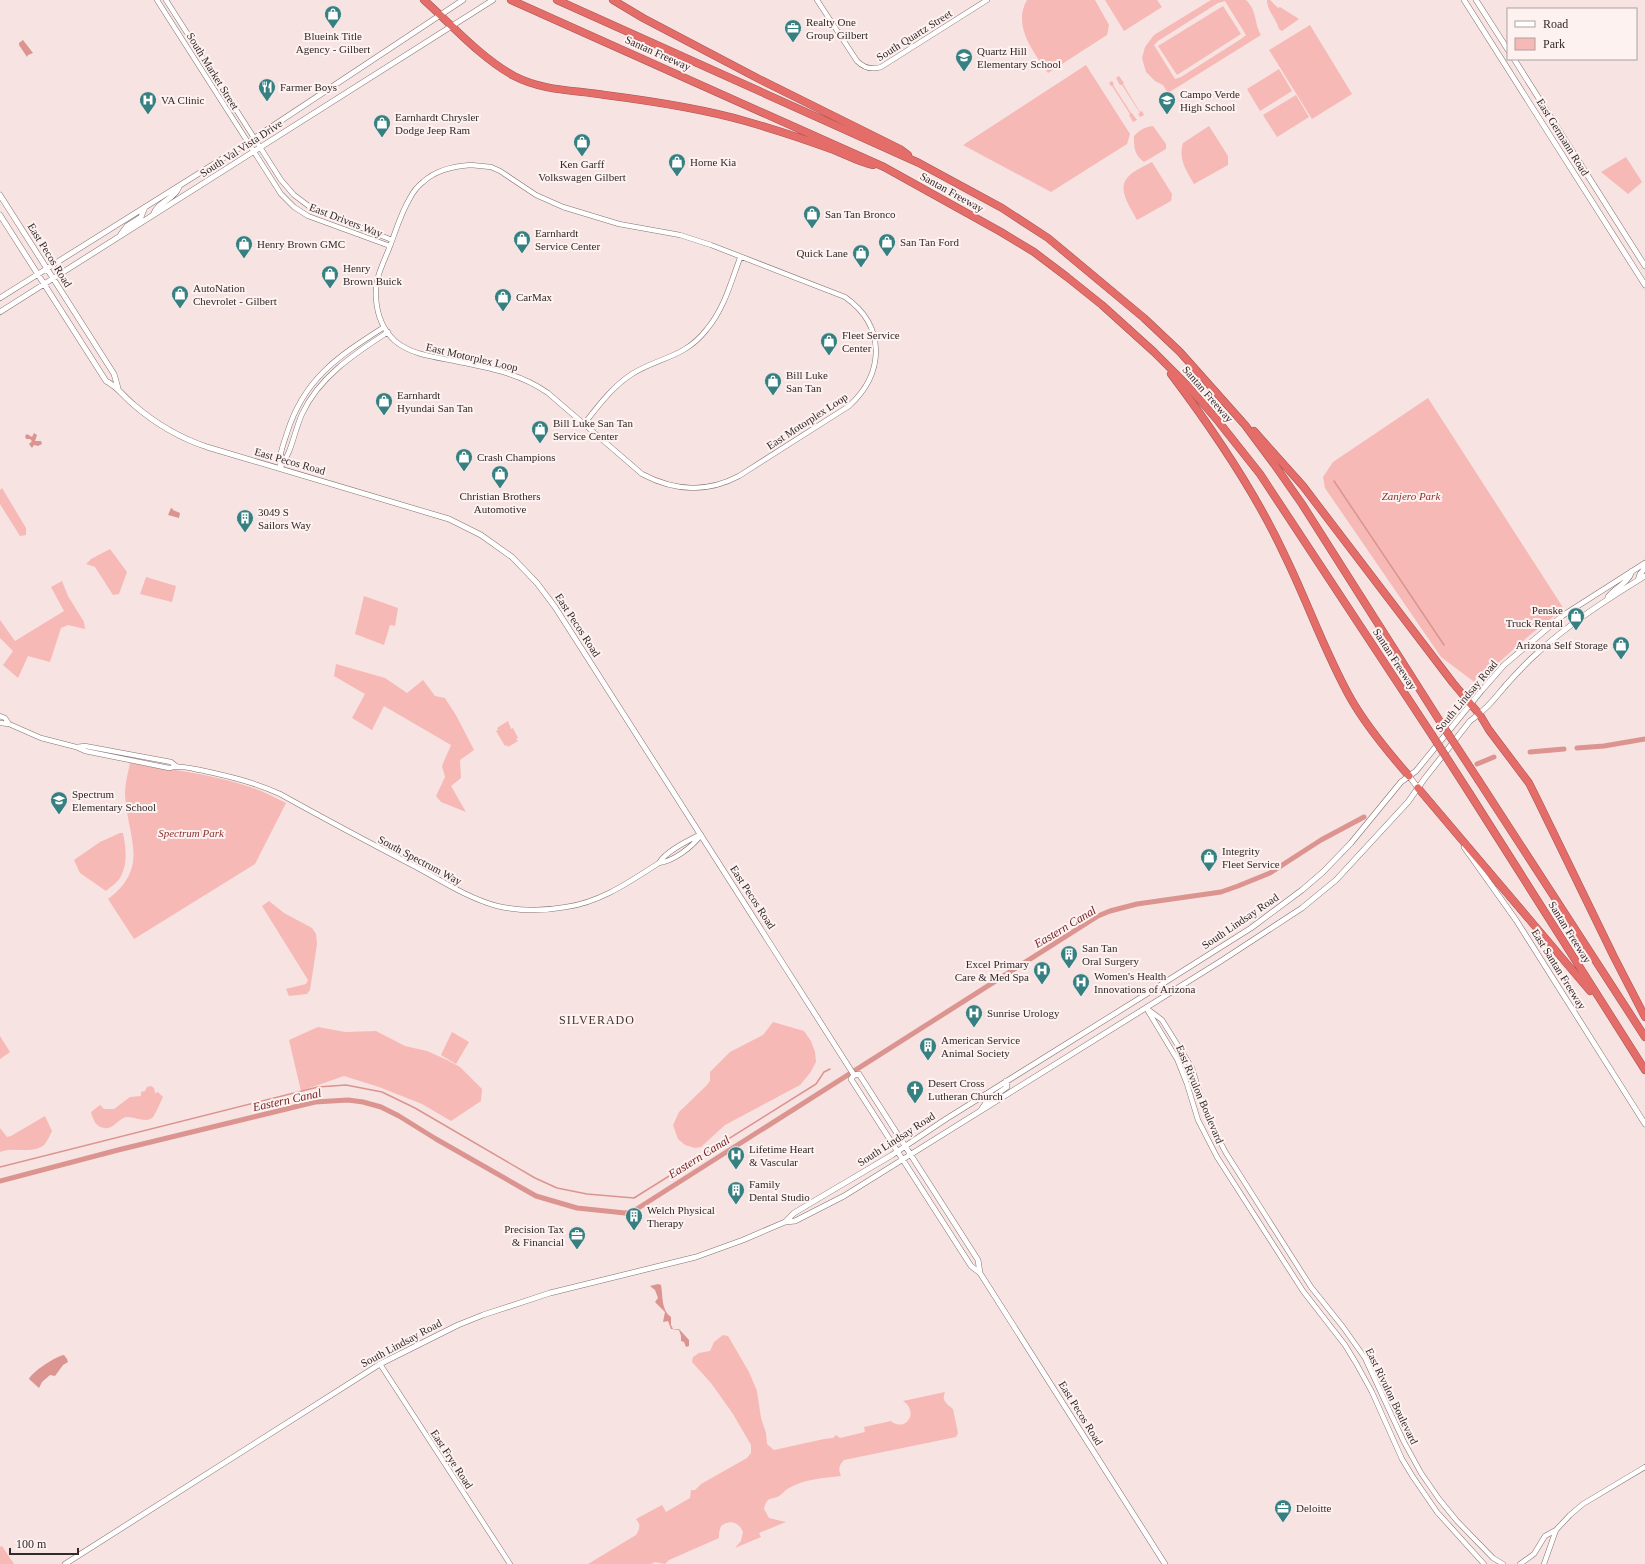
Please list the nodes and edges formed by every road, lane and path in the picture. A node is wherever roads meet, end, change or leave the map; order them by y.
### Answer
1 (157, 0) edge
2 (166, 0) edge
3 (424, 0) edge
4 (462, 0) edge
5 (493, 0) edge
6 (511, 0) edge
7 (557, 0) edge
8 (612, 0) edge
9 (817, 0) edge
10 (987, 0) edge
11 (1464, 0) edge
12 (1476, 0) edge
13 (440, 14) junction
14 (452, 26) junction
15 (1507, 48) edge
16 (1515, 60) edge
17 (255, 138) junction
18 (247, 143) junction
19 (260, 147) junction
20 (253, 152) junction
21 (919, 163) junction
22 (884, 167) junction
23 (180, 186) junction
24 (0, 195) edge
25 (145, 208) junction
26 (321, 212) junction
27 (0, 215) edge
28 (153, 215) junction
29 (318, 220) junction
30 (119, 237) junction
31 (392, 240) junction
32 (390, 246) junction
33 (740, 258) junction
34 (1645, 266) edge
35 (47, 268) junction
36 (37, 274) junction
37 (54, 278) junction
38 (44, 284) junction
39 (1645, 285) edge
40 (0, 298) edge
41 (0, 312) edge
42 (384, 326) junction
43 (388, 332) junction
44 (1154, 352) junction
45 (118, 388) junction
46 (1214, 388) junction
47 (584, 424) junction
48 (280, 468) junction
49 (1645, 563) edge
50 (1645, 568) edge
51 (1632, 571) junction
52 (1645, 576) edge
53 (1638, 580) junction
54 (1607, 600) junction
55 (1471, 704) junction
56 (1480, 715) junction
57 (0, 716) edge
58 (0, 722) edge
59 (9, 724) junction
60 (1409, 776) junction
61 (1418, 788) junction
62 (1450, 827) junction
63 (701, 835) junction
64 (1146, 1008) junction
65 (1607, 1011) junction
66 (1645, 1017) edge
67 (1645, 1037) edge
68 (1645, 1070) edge
69 (852, 1072) junction
70 (1006, 1081) junction
71 (979, 1112) junction
72 (1645, 1124) edge
73 (905, 1146) junction
74 (897, 1152) junction
75 (911, 1155) junction
76 (902, 1160) junction
77 (785, 1222) junction
78 (980, 1273) junction
79 (380, 1364) junction
80 (1645, 1467) edge
81 (1556, 1530) junction
82 (65, 1564) edge
83 (510, 1564) edge
84 (1165, 1564) edge
85 (1484, 1564) edge
86 (1503, 1564) edge
87 (1520, 1564) edge
88 (1544, 1564) edge

1 - 18 street, South Market Street
2 - 17 street, South Market Street
3 - 13 highway
4 - 13 main road, South Val Vista Drive
5 - 14 main road, South Val Vista Drive
6 - 22 highway, Santan Freeway
7 - 21 highway, Santan Freeway
8 - 21 highway
9 - 10 street, South Quartz Street
11 - 39 main road, East Germann Road
12 - 15 main road
13 - 14 highway
13 - 17 main road, South Val Vista Drive
14 - 19 main road, South Val Vista Drive
14 - 22 highway
16 - 34 main road, East Germann Road
17 - 18 main road, South Val Vista Drive
17 - 19 street, South Market Street
18 - 20 street, South Market Street
18 - 23 main road, South Val Vista Drive
19 - 20 main road, South Val Vista Drive
19 - 26 street, East Drivers Way
20 - 28 main road, South Val Vista Drive
20 - 29 street, East Drivers Way
21 - 46 highway, Santan Freeway
22 - 44 highway, Santan Freeway
23 - 25 main road, South Val Vista Drive
23 - 28 main road
24 - 35 main road, East Pecos Road
25 - 30 main road
25 - 35 main road, South Val Vista Drive
26 - 29 street
26 - 31 street, East Drivers Way
27 - 36 main road, East Pecos Road
28 - 30 main road, South Val Vista Drive
29 - 32 street, East Drivers Way
30 - 37 main road, South Val Vista Drive
31 - 32 street, East Motorplex Loop
31 - 33 street, East Motorplex Loop
32 - 42 street, East Motorplex Loop
33 - 47 street
33 - 47 street, East Motorplex Loop
35 - 36 main road, South Val Vista Drive
35 - 37 main road, East Pecos Road
36 - 38 main road, East Pecos Road
36 - 40 main road, South Val Vista Drive
37 - 38 main road, South Val Vista Drive
37 - 45 main road, East Pecos Road
38 - 41 main road, South Val Vista Drive
38 - 45 main road, East Pecos Road
42 - 43 street, East Motorplex Loop
42 - 48 street
43 - 47 street, East Motorplex Loop
43 - 48 street
44 - 60 highway
44 - 65 highway, Santan Freeway, bridge
45 - 48 main road, East Pecos Road
46 - 55 highway
46 - 67 highway, Santan Freeway, bridge
48 - 63 main road, East Pecos Road
49 - 51 main road, South Lindsay Road
50 - 53 main road
51 - 54 main road
51 - 55 main road, South Lindsay Road
52 - 53 main road, South Lindsay Road
53 - 54 main road, South Lindsay Road
54 - 56 main road, South Lindsay Road
55 - 56 highway
55 - 60 main road, South Lindsay Road
56 - 61 main road, South Lindsay Road
56 - 66 highway
57 - 59 street, South Spectrum Way
58 - 59 street, South Spectrum Way
59 - 63 street, South Spectrum Way
60 - 61 main road
60 - 70 main road, South Lindsay Road
61 - 62 highway
61 - 64 main road, South Lindsay Road
62 - 65 highway
62 - 72 main road, East Santan Freeway
63 - 69 main road, East Pecos Road
64 - 71 main road, South Lindsay Road
64 - 85 street, East Rivulon Boulevard
64 - 86 street, East Rivulon Boulevard
65 - 68 highway, Santan Freeway
69 - 73 main road, East Pecos Road
69 - 74 main road, East Pecos Road
70 - 71 main road
70 - 73 main road, South Lindsay Road
71 - 75 main road, South Lindsay Road
73 - 74 main road, South Lindsay Road
73 - 75 main road, East Pecos Road
74 - 76 main road, East Pecos Road
74 - 77 main road, South Lindsay Road
75 - 76 main road, South Lindsay Road
75 - 78 main road, East Pecos Road
76 - 77 main road, South Lindsay Road
76 - 78 main road, East Pecos Road
77 - 79 main road, South Lindsay Road
78 - 84 main road, East Pecos Road
79 - 82 main road, South Lindsay Road
79 - 83 street, East Frye Road
80 - 81 street
81 - 87 street
81 - 88 street

